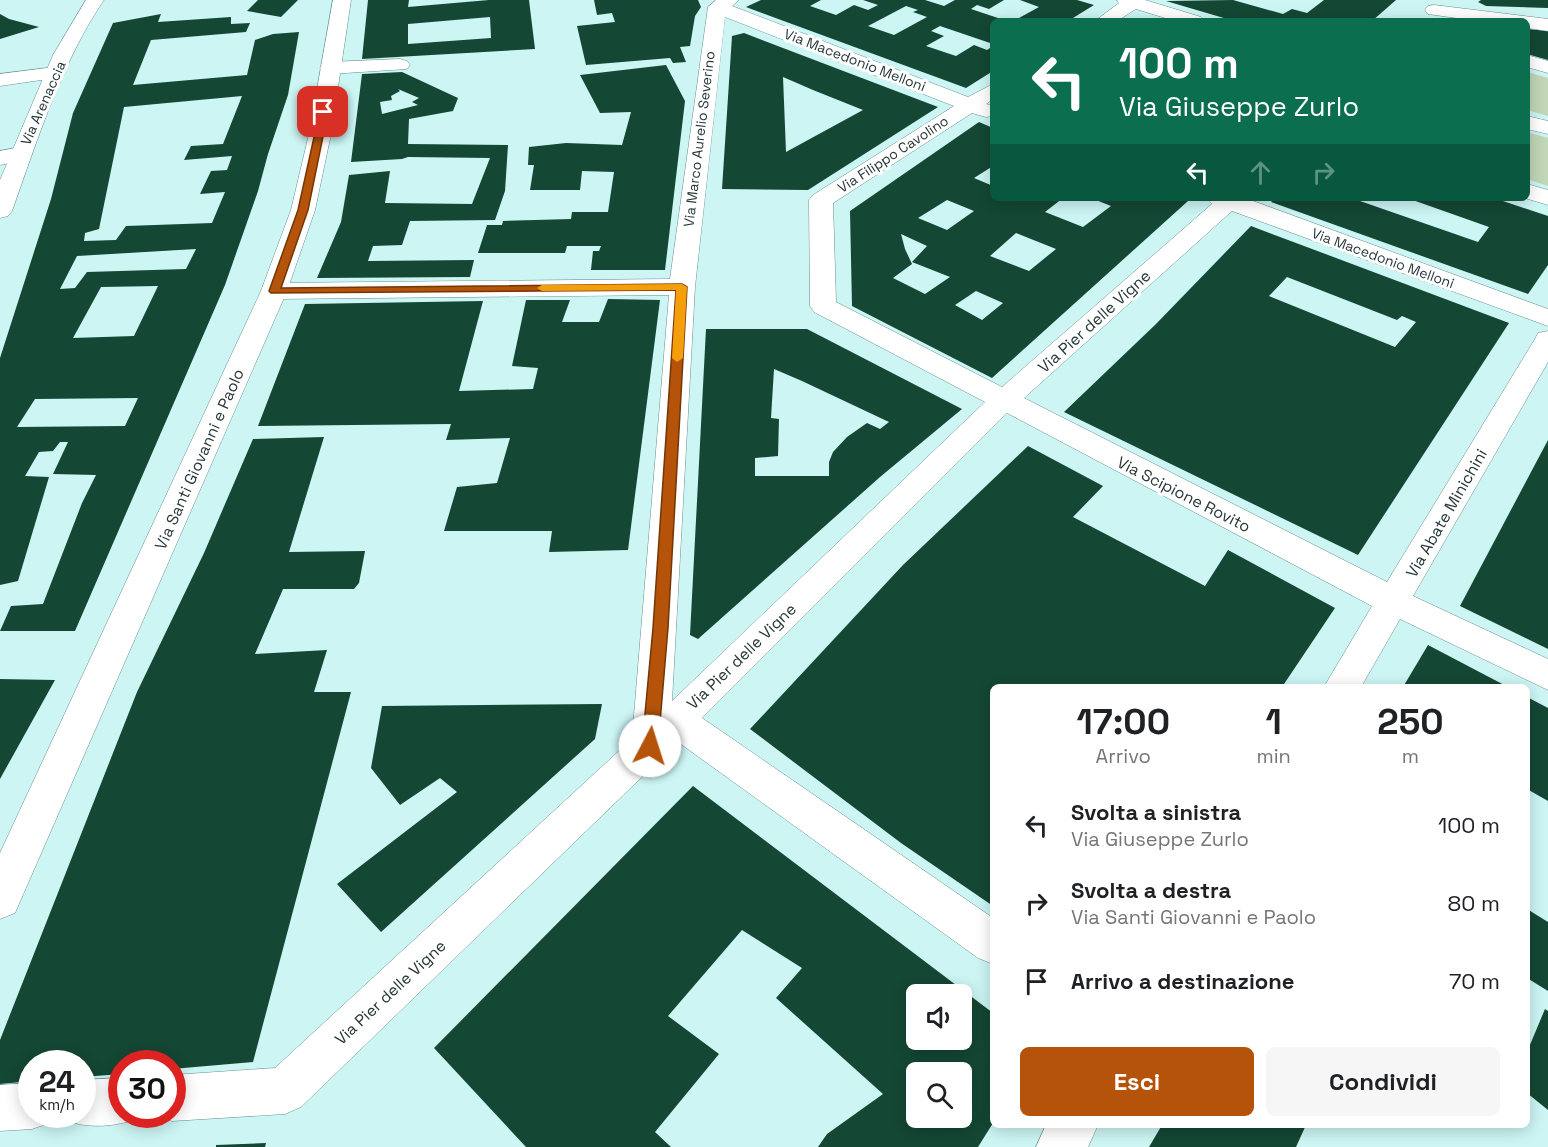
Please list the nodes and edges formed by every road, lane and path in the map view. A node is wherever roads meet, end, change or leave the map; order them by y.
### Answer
1 (95, 0) edge
2 (342, 0) edge
3 (1130, 1) edge
4 (723, 3) edge
5 (1434, 10) edge
6 (1108, 18) edge
7 (1184, 18) edge
8 (1497, 18) edge
9 (1548, 18) edge
10 (1530, 19) edge
11 (1530, 23) edge
12 (1548, 26) edge
13 (1530, 62) edge
14 (400, 65) dead end
15 (1548, 67) edge
16 (330, 68) junction
17 (56, 73) junction
18 (0, 80) edge
19 (990, 92) edge
20 (970, 105) junction
21 (990, 112) edge
22 (1530, 123) edge
23 (1548, 128) edge
24 (10, 156) edge
25 (1530, 192) edge
26 (1548, 198) edge
27 (1225, 201) edge
28 (1232, 201) edge
29 (0, 211) edge
30 (682, 287) junction
31 (274, 291) junction
32 (823, 306) joint
33 (1548, 318) edge
34 (1548, 339) edge
35 (1003, 401) junction
36 (1395, 602) junction
37 (1548, 675) edge
38 (1344, 684) edge
39 (663, 733) junction
40 (0, 899) edge
41 (990, 942) edge
42 (186, 1097) edge
43 (18, 1107) edge
44 (0, 1108) edge
45 (1072, 1128) edge
46 (1060, 1147) edge

1 - 17 street, Via Arenaccia
2 - 16 street, Via Santi Giovanni e Paolo
3 - 6 street
3 - 7 street
4 - 20 street, Via Macedonio Melloni
4 - 30 street, Via Marco Aurelio Severino
5 - 8 street
9 - 10 street
11 - 12 street
13 - 15 street
14 - 16 street
16 - 31 street, Via Santi Giovanni e Paolo
17 - 18 street
17 - 24 street, Via Arenaccia
19 - 20 street, Via Filippo Cavolino
20 - 21 street, Via Macedonio Melloni
20 - 32 street, Via Filippo Cavolino
22 - 23 street
24 - 29 street, Via Arenaccia
25 - 26 street
27 - 35 street, Via Pier delle Vigne
28 - 33 street, Via Macedonio Melloni
30 - 31 street
30 - 39 street, Via Marco Aurelio Severino
31 - 40 street, Via Santi Giovanni e Paolo
32 - 35 street, Via Scipione Rovito
34 - 36 street, Via Abate Minichini
35 - 36 street, Via Scipione Rovito
35 - 39 street, Via Pier delle Vigne
36 - 37 street, Via Scipione Rovito
36 - 38 street, Via Abate Minichini
39 - 41 street
39 - 42 street, Via Pier delle Vigne
43 - 44 street
45 - 46 street

